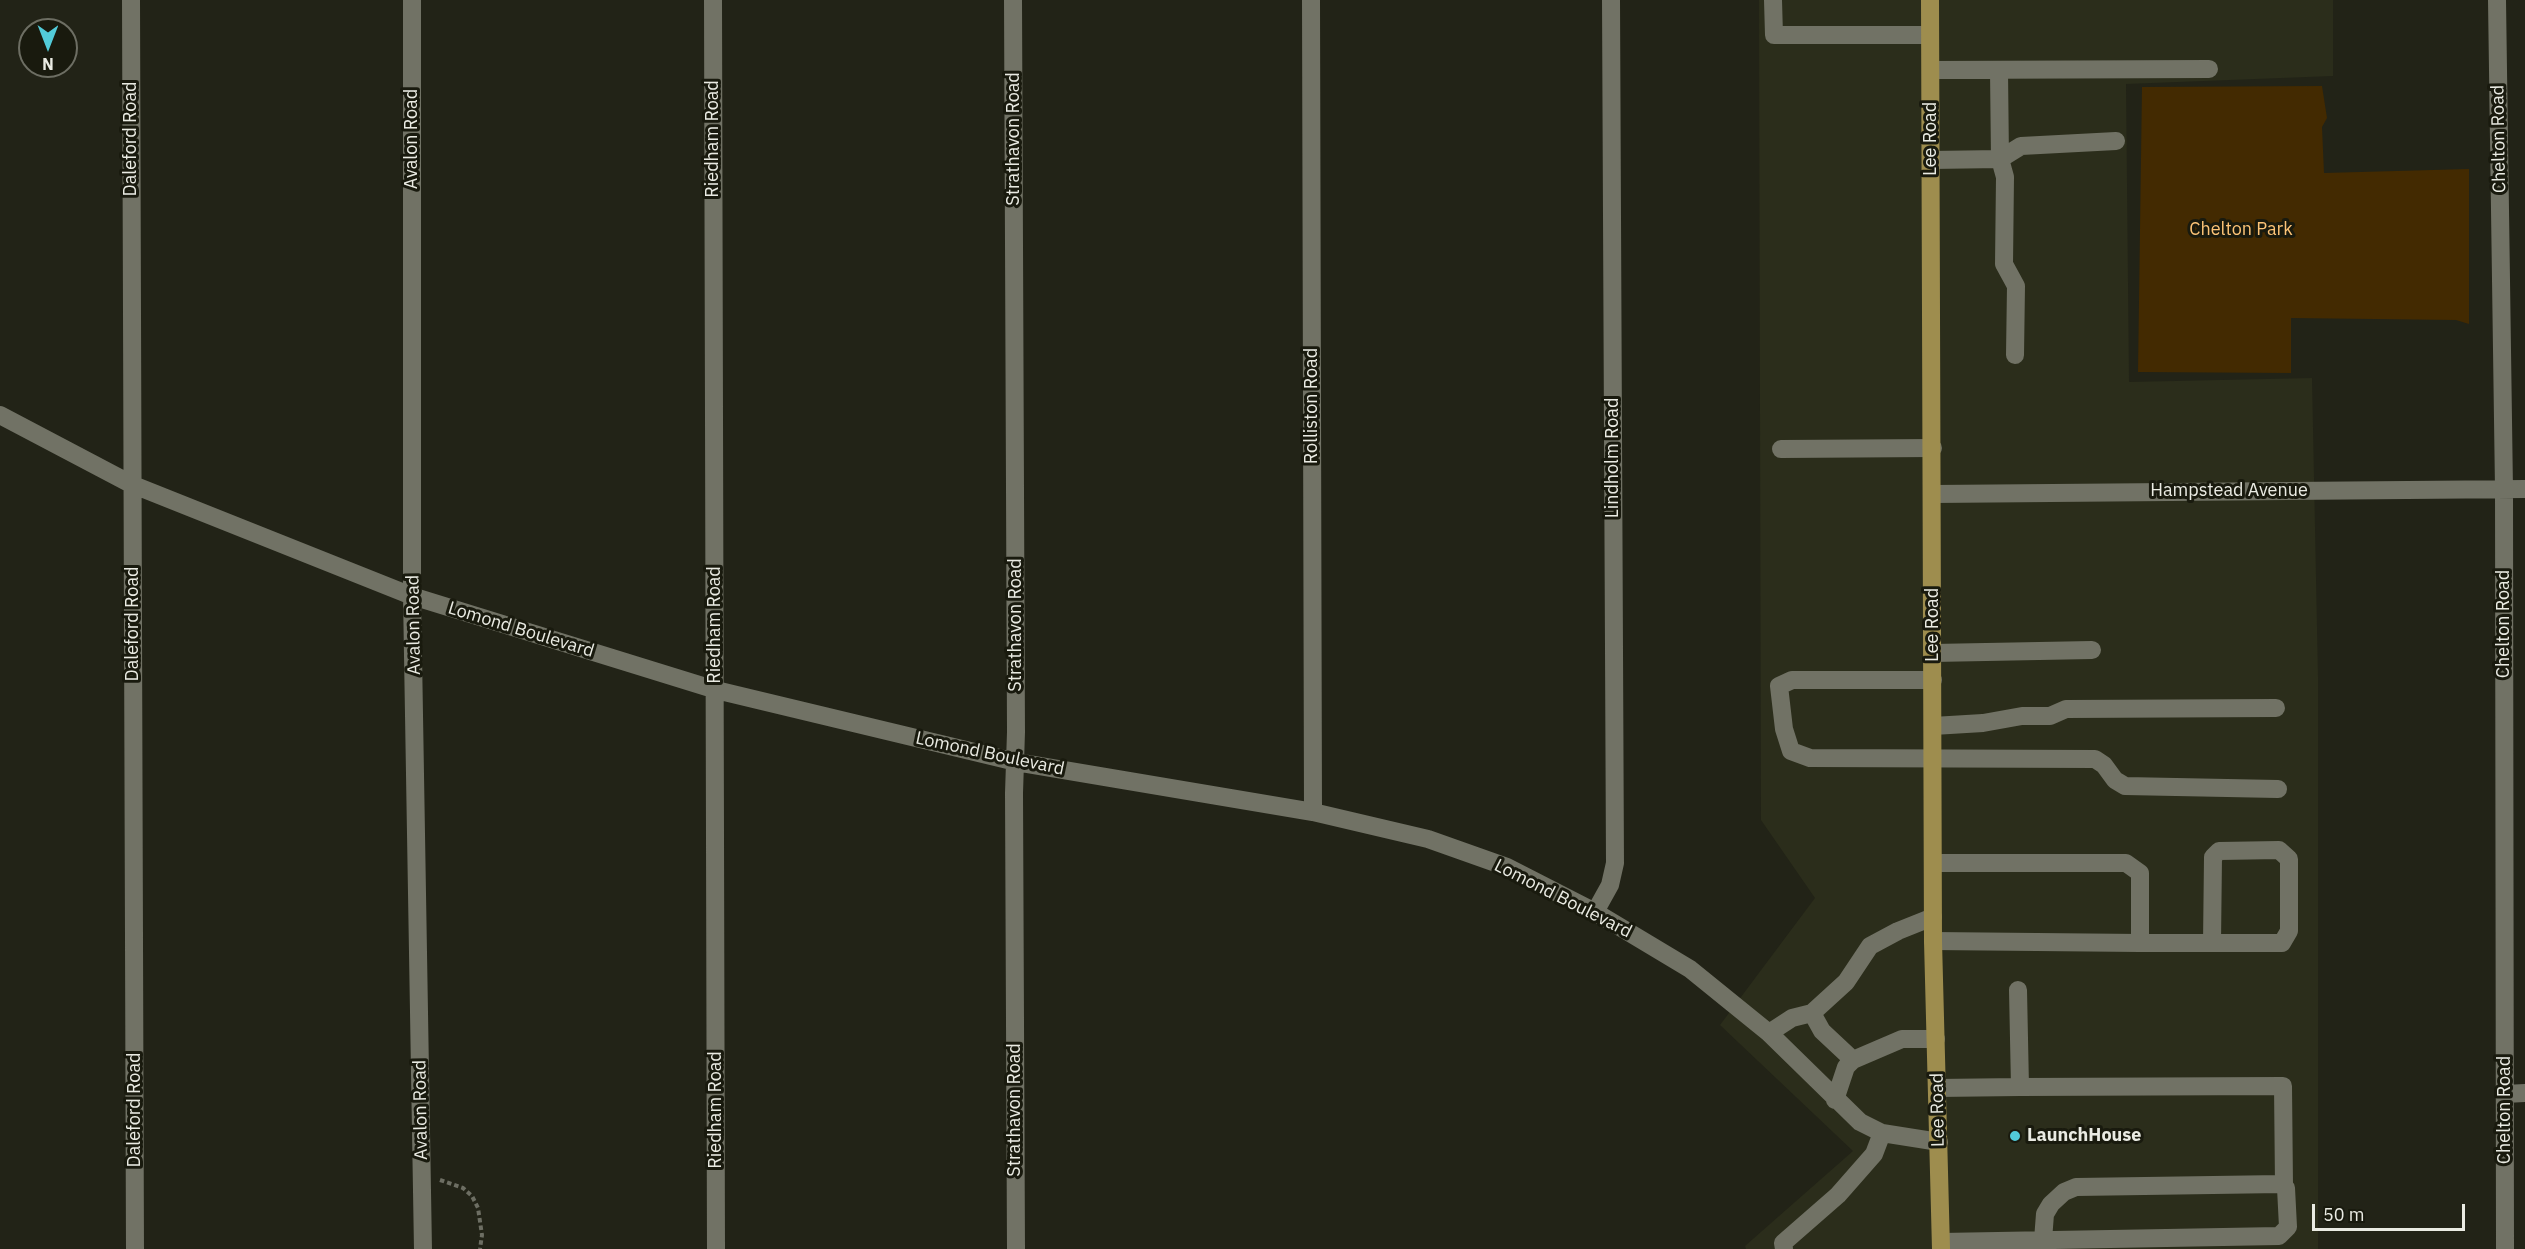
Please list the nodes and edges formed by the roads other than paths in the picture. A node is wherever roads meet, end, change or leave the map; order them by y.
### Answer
1 (131, 0) edge
2 (412, 0) edge
3 (712, 0) edge
4 (1013, 0) edge
5 (1311, 0) edge
6 (1611, 0) edge
7 (1773, 0) edge
8 (1930, 0) edge
9 (2497, 0) edge
10 (1930, 35) junction
11 (2209, 69) dead end
12 (1930, 70) junction
13 (1999, 71) junction
14 (2116, 141) dead end
15 (2001, 159) junction
16 (1931, 160) junction
17 (2015, 355) dead end
18 (0, 414) edge
19 (1933, 448) junction
20 (1781, 449) dead end
21 (131, 484) junction
22 (2504, 489) junction
23 (2525, 489) edge
24 (1933, 494) junction
25 (412, 596) junction
26 (2092, 650) dead end
27 (1933, 653) junction
28 (1933, 680) junction
29 (716, 690) junction
30 (2276, 708) dead end
31 (1933, 726) junction
32 (1933, 757) junction
33 (1016, 762) junction
34 (2278, 789) dead end
35 (1313, 812) junction
36 (1933, 862) junction
37 (1595, 912) junction
38 (1933, 917) junction
39 (1933, 941) junction
40 (2140, 943) junction
41 (2212, 943) junction
42 (2018, 990) dead end
43 (1812, 1013) junction
44 (1768, 1033) junction
45 (1936, 1039) junction
46 (1853, 1060) junction
47 (2020, 1087) junction
48 (1937, 1088) junction
49 (2525, 1093) edge
50 (2505, 1094) junction
51 (1835, 1100) junction
52 (1882, 1133) junction
53 (1939, 1142) junction
54 (2284, 1185) junction
55 (2043, 1240) junction
56 (1941, 1246) edge
57 (135, 1249) edge
58 (423, 1249) edge
59 (716, 1249) edge
60 (1016, 1249) edge
61 (1784, 1249) edge
62 (2505, 1249) edge

1 - 21 street, Daleford Road
2 - 25 street, Avalon Road
3 - 29 street, Riedham Road
4 - 33 street, Strathavon Road
5 - 35 street, Rolliston Road
6 - 37 street, Lindholm Road
7 - 10 street
8 - 10 main road, Lee Road
9 - 22 street, Chelton Road
10 - 12 main road, Lee Road
11 - 13 street
12 - 13 street
12 - 16 main road, Lee Road
13 - 15 street
14 - 15 street
15 - 16 street
15 - 17 street
16 - 19 main road, Lee Road
18 - 21 street, Lomond Boulevard
19 - 20 street
19 - 24 main road, Lee Road
21 - 25 street, Lomond Boulevard
21 - 57 street, Daleford Road
22 - 23 street, Hampstead Avenue
22 - 24 street, Hampstead Avenue
22 - 50 street, Chelton Road
24 - 27 main road, Lee Road
25 - 29 street, Lomond Boulevard
25 - 58 street, Avalon Road
26 - 27 street
27 - 28 main road, Lee Road
28 - 31 main road, Lee Road
28 - 32 street
29 - 33 street, Lomond Boulevard
29 - 59 street, Riedham Road
30 - 31 street
31 - 32 main road, Lee Road
32 - 34 street
32 - 36 main road, Lee Road
33 - 35 street, Lomond Boulevard
33 - 60 street, Strathavon Road
35 - 37 street, Lomond Boulevard
36 - 38 main road, Lee Road
36 - 40 street
37 - 44 street, Lomond Boulevard
38 - 39 main road, Lee Road
38 - 43 street
39 - 40 street
39 - 45 main road, Lee Road
40 - 41 street
41 - 41 street
42 - 47 street
43 - 44 street
43 - 46 street
44 - 51 street, Lomond Boulevard
45 - 46 street
45 - 48 main road, Lee Road
46 - 51 street
47 - 48 street
47 - 54 street
48 - 53 main road, Lee Road
49 - 50 street
50 - 62 street, Chelton Road
51 - 52 street, Lomond Boulevard
52 - 53 street, Lomond Boulevard
52 - 61 street
53 - 56 main road, Lee Road
54 - 55 street
54 - 55 street
55 - 56 street

